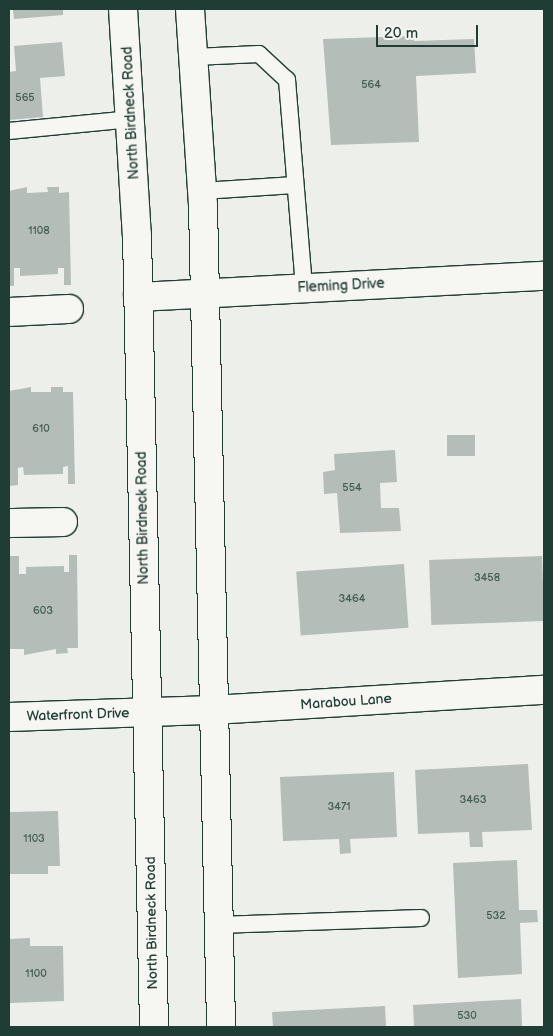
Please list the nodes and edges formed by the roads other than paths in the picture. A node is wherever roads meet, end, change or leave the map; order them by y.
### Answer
1 (123, 9) edge
2 (190, 9) edge
3 (194, 57) junction
4 (131, 119) junction
5 (9, 131) edge
6 (295, 186) junction
7 (202, 191) junction
8 (544, 276) edge
9 (304, 288) junction
10 (205, 293) junction
11 (138, 297) junction
12 (69, 309) dead end
13 (9, 312) edge
14 (63, 522) dead end
15 (9, 523) edge
16 (544, 690) edge
17 (213, 710) junction
18 (147, 713) junction
19 (9, 718) edge
20 (421, 918) dead end
21 (218, 925) junction
22 (154, 1027) edge
23 (221, 1027) edge

1 - 4 main road, North Birdneck Road
2 - 3 main road
3 - 6 lane
3 - 7 main road
4 - 5 lane
4 - 11 main road, North Birdneck Road
6 - 7 lane
6 - 9 lane
7 - 10 main road
8 - 9 main road, Fleming Drive
9 - 10 main road, Fleming Drive
10 - 11 main road, Fleming Drive
10 - 17 main road
11 - 18 main road, North Birdneck Road
12 - 13 main road
14 - 15 main road
16 - 17 main road, Marabou Lane
17 - 18 main road, Marabou Lane
17 - 21 main road
18 - 19 main road, Waterfront Drive
18 - 22 main road, North Birdneck Road
20 - 21 lane
21 - 23 main road

